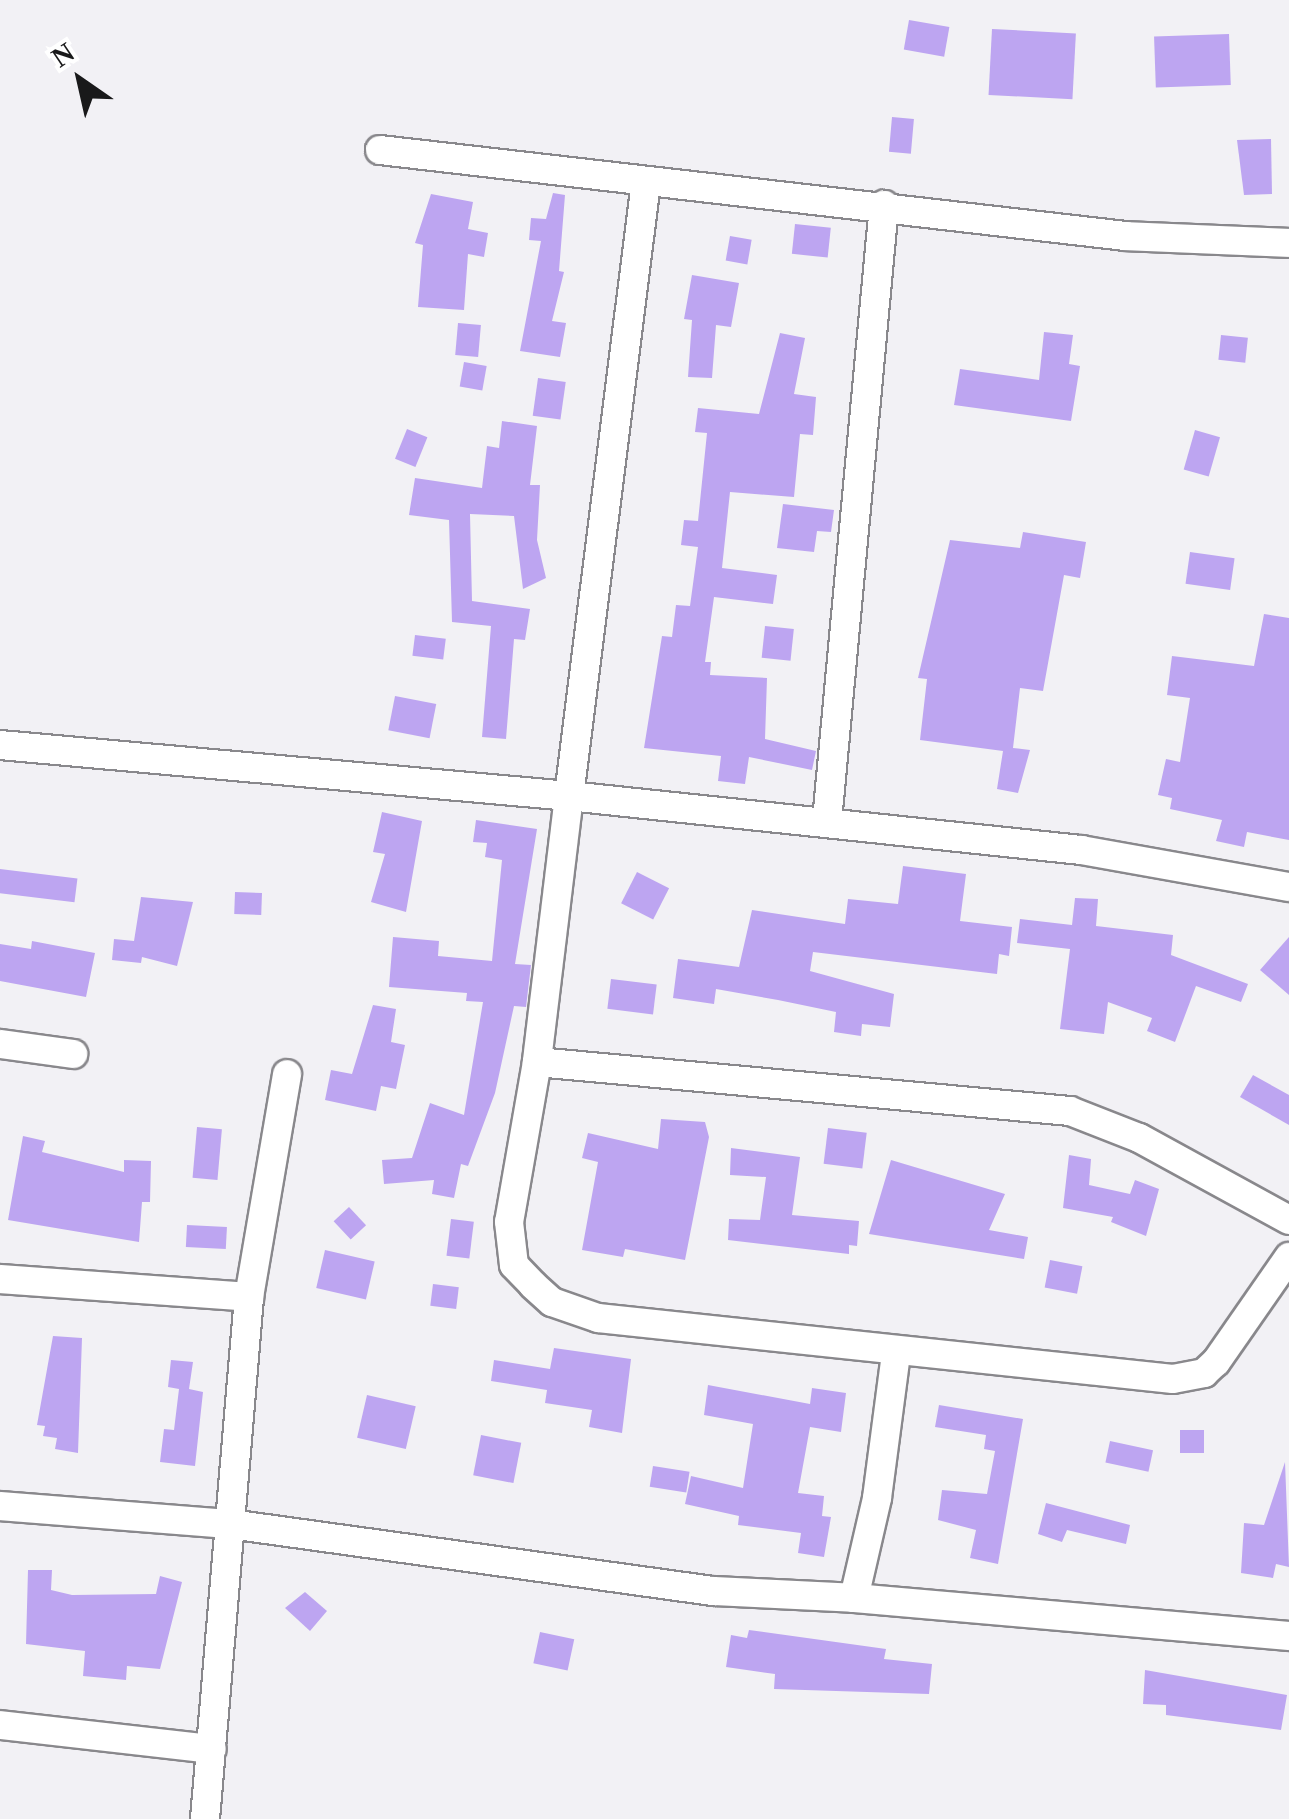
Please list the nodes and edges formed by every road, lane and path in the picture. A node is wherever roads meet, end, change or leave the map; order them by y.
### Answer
1 (380, 150) dead end
2 (646, 182) junction
3 (884, 205) junction
4 (1289, 243) edge
5 (0, 745) edge
6 (570, 796) junction
7 (826, 821) junction
8 (1289, 887) edge
9 (0, 1044) edge
10 (74, 1054) dead end
11 (537, 1062) junction
12 (286, 1074) dead end
13 (1289, 1220) edge
14 (1289, 1258) edge
15 (0, 1279) edge
16 (249, 1296) junction
17 (896, 1354) junction
18 (0, 1506) edge
19 (230, 1524) junction
20 (854, 1598) junction
21 (1289, 1636) edge
22 (0, 1725) edge
23 (212, 1748) junction
24 (205, 1819) edge

1 - 2 street
2 - 3 street
2 - 6 street
3 - 4 street
3 - 7 street
5 - 6 street
6 - 7 street
6 - 11 street
7 - 8 street
9 - 10 street
11 - 13 street
11 - 17 street
12 - 16 street
14 - 17 street
15 - 16 street
16 - 19 street
17 - 20 street
18 - 19 street
19 - 20 street
19 - 23 street
20 - 21 street
22 - 23 street
23 - 24 street

